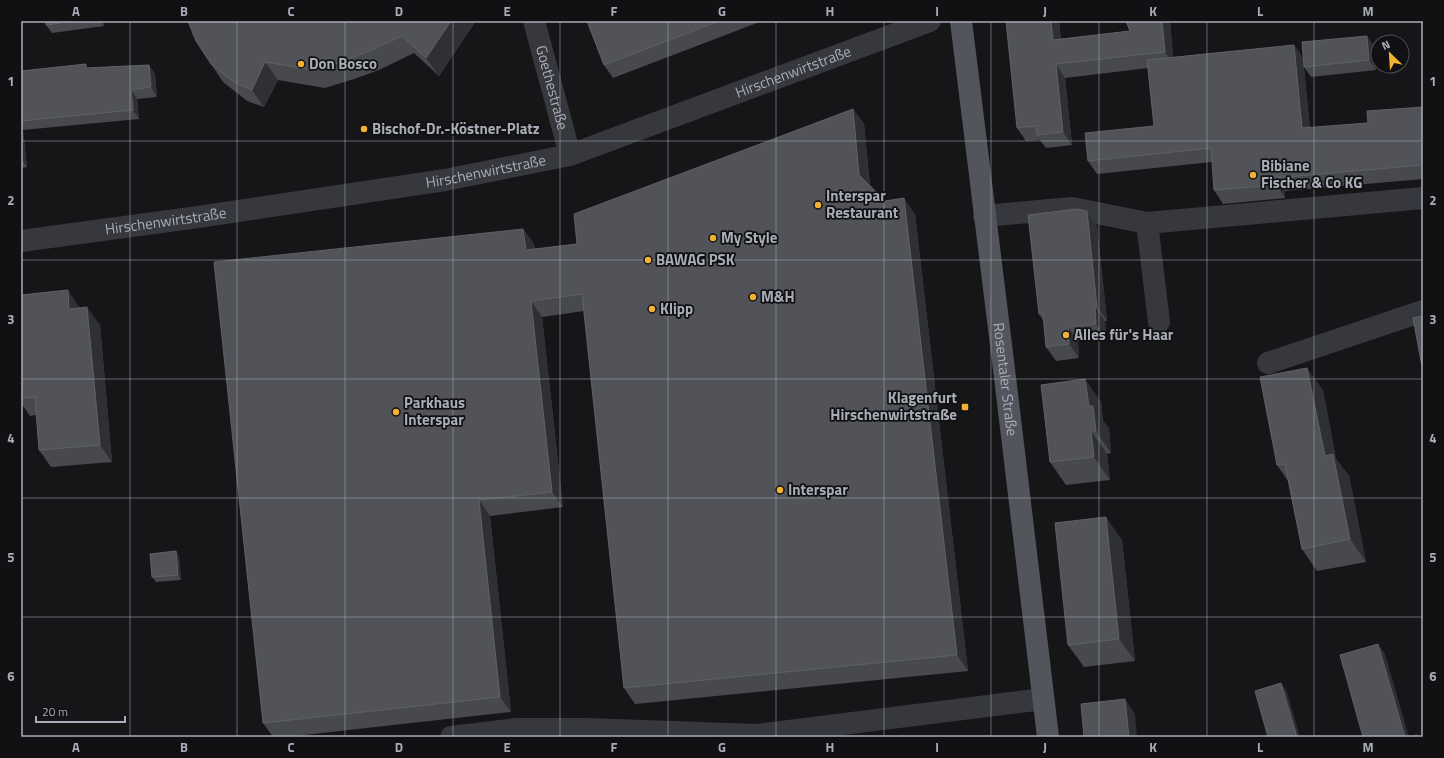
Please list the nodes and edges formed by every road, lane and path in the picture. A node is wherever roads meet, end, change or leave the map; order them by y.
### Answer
1 (534, 21) edge
2 (930, 21) edge
3 (961, 21) edge
4 (570, 155) junction
5 (1423, 198) edge
6 (984, 216) junction
7 (1147, 223) junction
8 (21, 241) edge
9 (1423, 311) edge
10 (1158, 322) dead end
11 (1268, 363) dead end
12 (1043, 699) junction
13 (451, 737) edge
14 (1048, 737) edge

1 - 4 street, Goethestraße
2 - 4 street, Hirschenwirtstraße
3 - 6 main road, Rosentaler Straße
4 - 8 street, Hirschenwirtstraße
5 - 7 street
6 - 7 street
6 - 12 main road, Rosentaler Straße
7 - 10 street
9 - 11 street
12 - 13 street
12 - 14 main road, Rosentaler Straße

